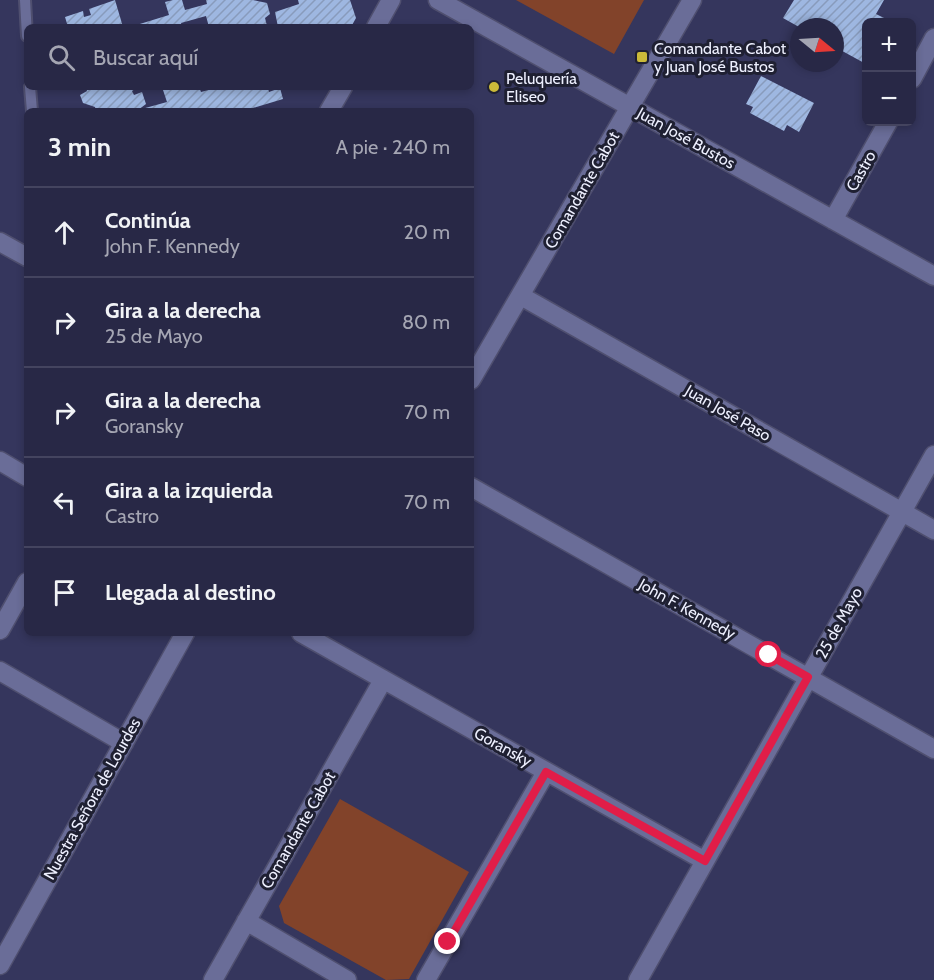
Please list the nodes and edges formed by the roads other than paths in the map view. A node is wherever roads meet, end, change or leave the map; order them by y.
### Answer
1 (25, 0) edge
2 (391, 0) edge
3 (438, 0) edge
4 (692, 0) edge
5 (26, 24) edge
6 (378, 24) edge
7 (934, 38) edge
8 (916, 72) edge
9 (30, 90) edge
10 (341, 90) edge
11 (630, 106) junction
12 (32, 108) edge
13 (331, 108) edge
14 (886, 126) edge
15 (833, 220) junction
16 (0, 242) edge
17 (24, 255) edge
18 (934, 276) edge
19 (521, 296) junction
20 (474, 375) edge
21 (934, 455) edge
22 (0, 462) edge
23 (24, 475) edge
24 (474, 489) edge
25 (902, 512) junction
26 (934, 530) edge
27 (24, 587) edge
28 (0, 630) edge
29 (183, 636) edge
30 (323, 638) edge
31 (0, 670) edge
32 (808, 677) junction
33 (383, 680) junction
34 (124, 743) junction
35 (934, 749) edge
36 (546, 772) junction
37 (705, 861) junction
38 (246, 921) junction
39 (0, 965) edge
40 (213, 980) edge
41 (347, 980) edge
42 (426, 980) edge
43 (638, 980) edge

1 - 5 lane
2 - 6 street
3 - 11 street, Juan José Bustos
4 - 11 street, Comandante Cabot
7 - 8 street
9 - 12 lane
10 - 13 street
11 - 15 street, Juan José Bustos
11 - 19 street, Comandante Cabot
14 - 15 street, Castro
15 - 18 street, Juan José Bustos
16 - 17 street
19 - 20 street, Comandante Cabot
19 - 25 street, Juan José Paso
21 - 25 street, 25 de Mayo
22 - 23 street
24 - 32 street, John F. Kennedy
25 - 26 street, Juan José Paso
25 - 32 street, 25 de Mayo
27 - 28 street
29 - 34 street, Nuestra Señora de Lourdes
30 - 33 street, Goransky
31 - 34 street
32 - 35 street, John F. Kennedy
32 - 37 street, 25 de Mayo
33 - 36 street, Goransky
33 - 38 street, Comandante Cabot
34 - 39 street, Nuestra Señora de Lourdes
36 - 37 street, Goransky
36 - 42 street
37 - 43 street, 25 de Mayo
38 - 40 street, Comandante Cabot
38 - 41 street

